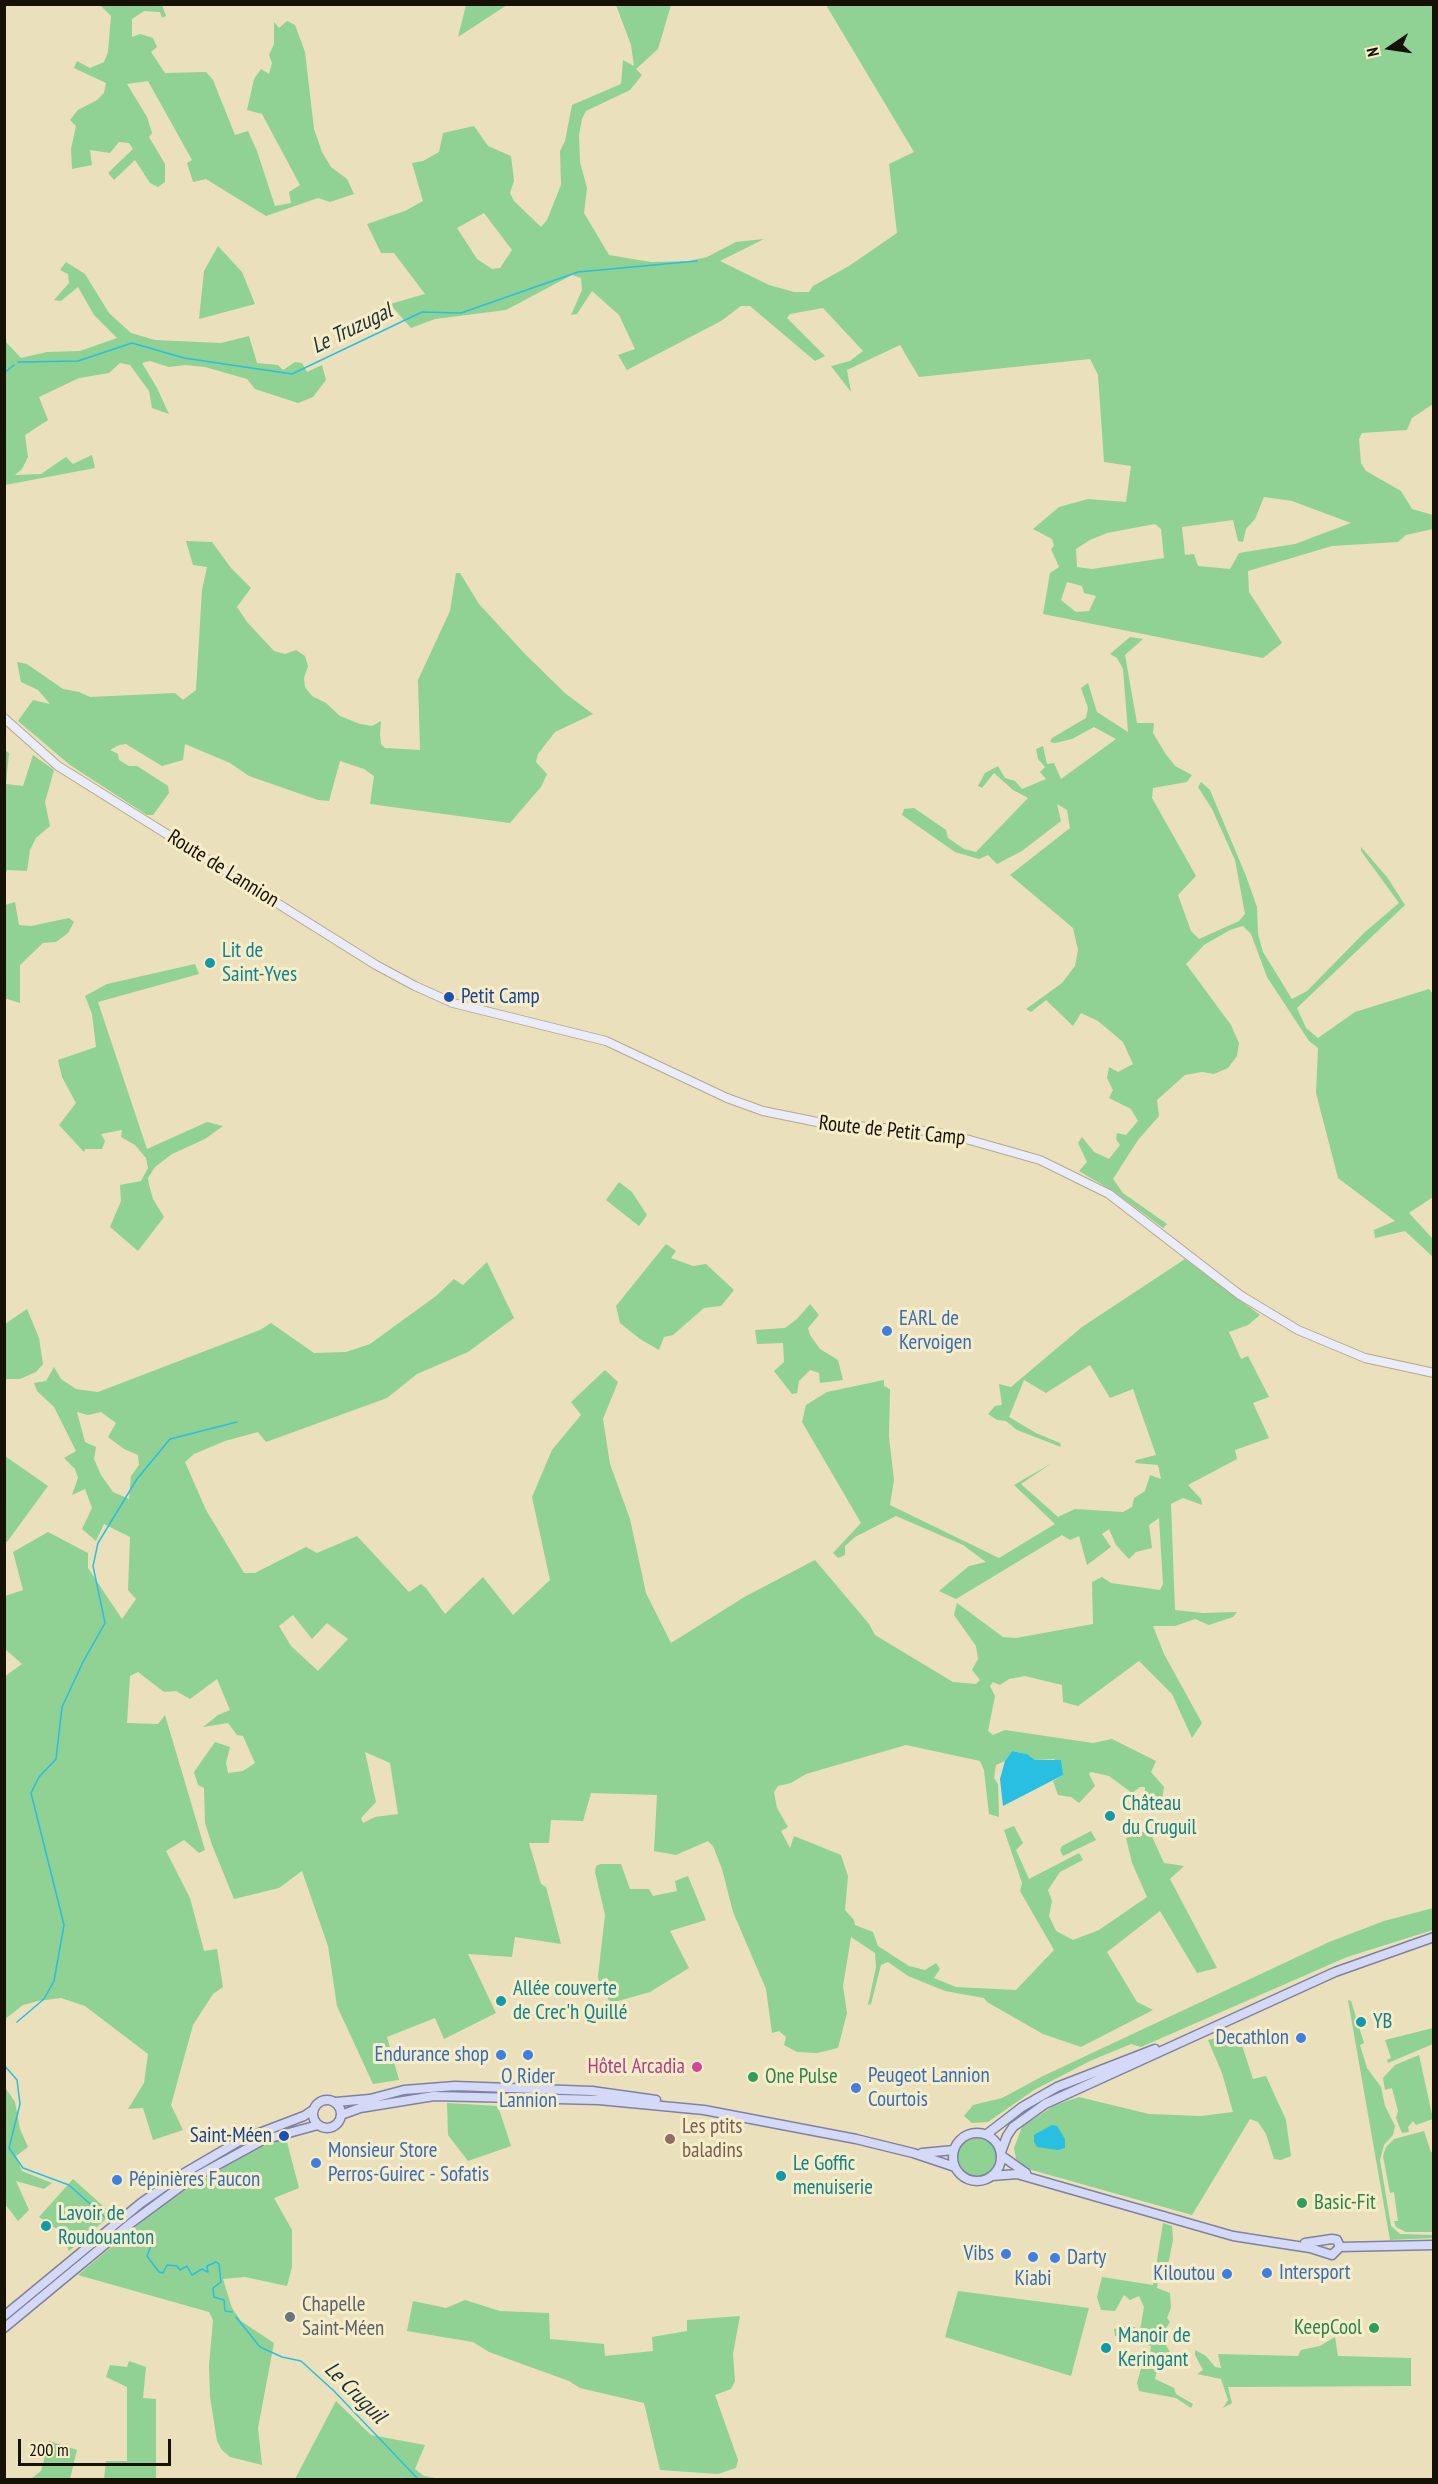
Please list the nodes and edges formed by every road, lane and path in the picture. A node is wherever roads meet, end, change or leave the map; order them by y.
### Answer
1 (4, 718) edge
2 (453, 1003) joint
3 (1434, 1373) edge
4 (1434, 1937) edge
5 (1198, 2034) junction
6 (336, 2102) junction
7 (313, 2110) junction
8 (704, 2110) junction
9 (341, 2115) junction
10 (318, 2125) junction
11 (987, 2134) junction
12 (954, 2150) junction
13 (913, 2153) junction
14 (1002, 2154) junction
15 (955, 2167) junction
16 (992, 2176) junction
17 (1173, 2218) junction
18 (1205, 2227) junction
19 (1325, 2242) junction
20 (1434, 2245) edge
21 (1340, 2247) junction
22 (1324, 2252) junction
23 (4, 2316) edge
24 (4, 2328) edge

1 - 2 main road, Route de Lannion
2 - 3 main road, Route de Petit Camp
4 - 5 main road
5 - 11 main road
5 - 14 main road
6 - 7 main road
6 - 8 main road
6 - 9 main road
7 - 10 main road
7 - 23 main road
8 - 9 main road
8 - 13 main road
9 - 10 main road
10 - 24 main road
11 - 12 main road
11 - 14 main road
12 - 13 main road
12 - 15 main road
13 - 15 main road
14 - 16 main road
14 - 17 main road
15 - 16 main road
16 - 17 main road
17 - 18 main road
18 - 19 main road
18 - 22 main road
19 - 21 main road
19 - 22 main road
20 - 21 main road
21 - 22 main road

